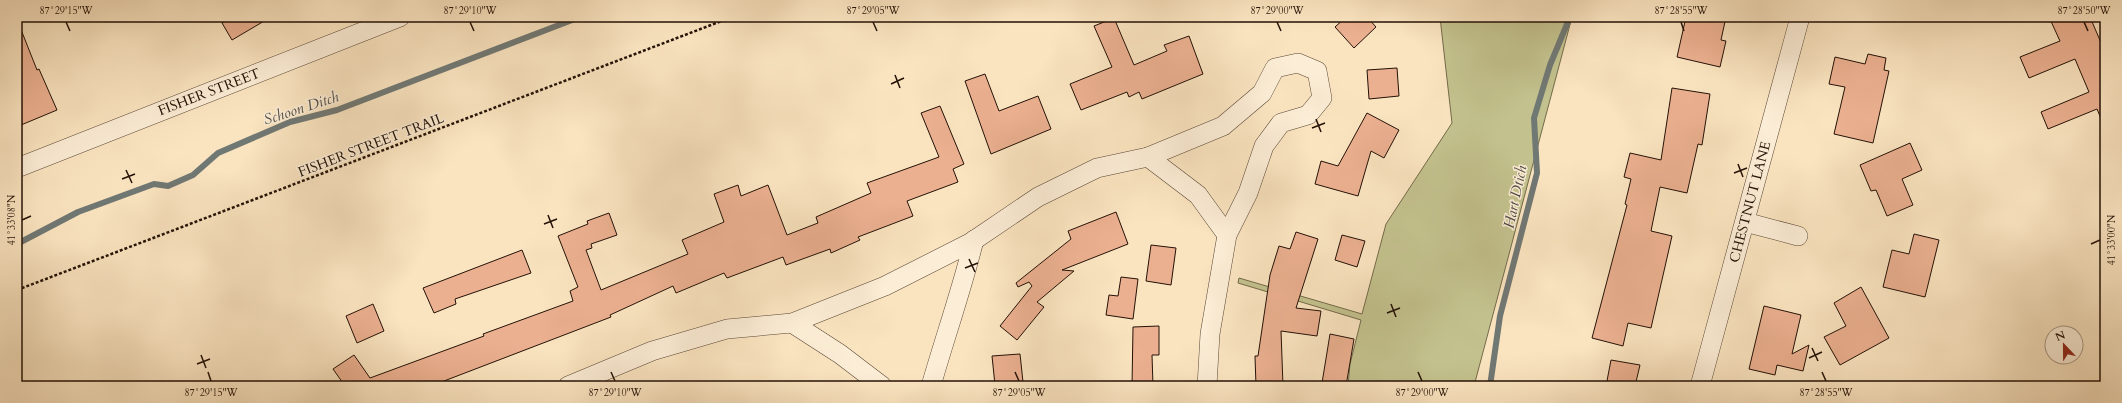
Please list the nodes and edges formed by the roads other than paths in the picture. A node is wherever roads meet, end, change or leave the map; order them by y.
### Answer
1 (400, 17) edge
2 (1800, 17) edge
3 (367, 23) edge
4 (1148, 157) junction
5 (17, 168) edge
6 (1745, 222) junction
7 (1227, 235) junction
8 (1798, 236) dead end
9 (974, 240) junction
10 (792, 323) junction
11 (568, 386) edge
12 (882, 386) edge
13 (931, 386) edge
14 (1207, 386) edge
15 (1700, 386) edge

1 - 3 street, FISHER STREET
2 - 6 street, CHESTNUT LANE
3 - 5 street, FISHER STREET
4 - 7 street
4 - 7 street
4 - 9 street
6 - 8 street
6 - 15 street, CHESTNUT LANE
7 - 14 street
9 - 10 street
9 - 13 street
10 - 11 street
10 - 12 street

